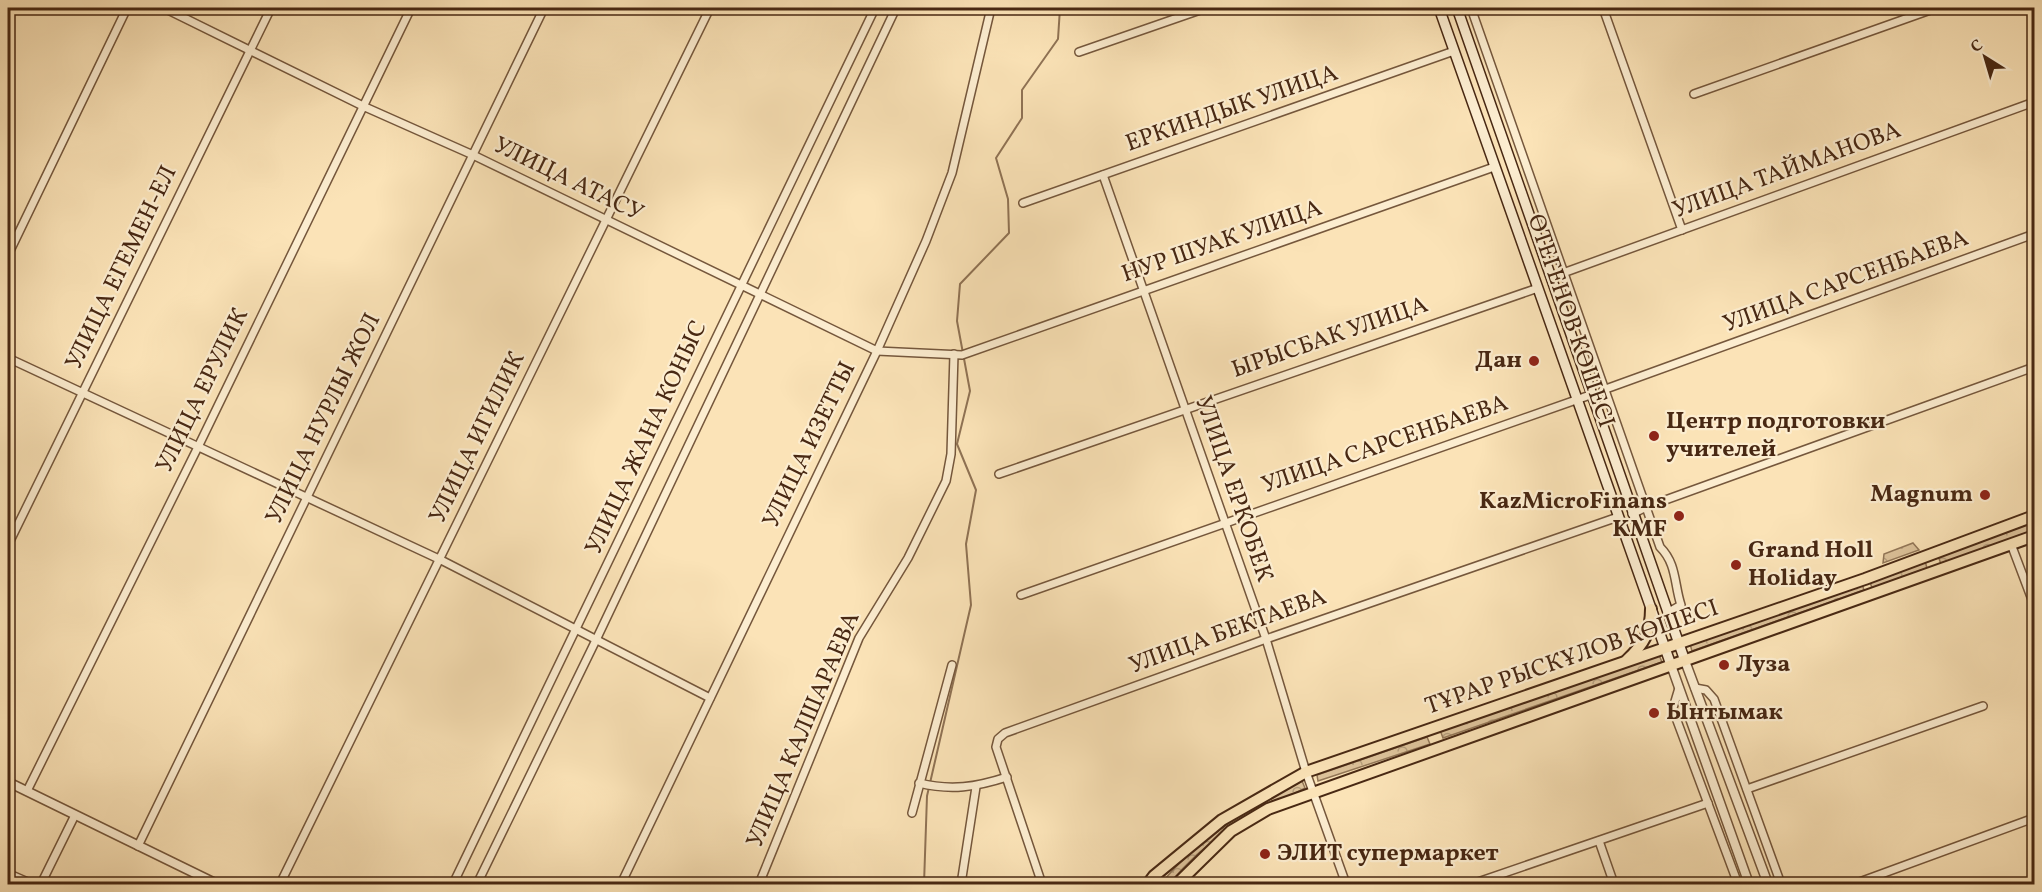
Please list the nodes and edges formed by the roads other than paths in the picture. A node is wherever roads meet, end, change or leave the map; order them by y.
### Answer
1 (127, 8) edge
2 (164, 8) edge
3 (270, 8) edge
4 (411, 8) edge
5 (544, 8) edge
6 (710, 8) edge
7 (875, 8) edge
8 (896, 8) edge
9 (991, 8) edge
10 (1206, 8) edge
11 (1439, 8) edge
12 (1457, 8) edge
13 (1471, 8) edge
14 (1603, 8) edge
15 (1936, 8) edge
16 (250, 49) junction
17 (1454, 51) junction
18 (1079, 52) dead end
19 (1694, 94) dead end
20 (2034, 102) edge
21 (365, 106) junction
22 (473, 155) junction
23 (1494, 167) junction
24 (1103, 175) junction
25 (1023, 203) dead end
26 (606, 221) junction
27 (1682, 230) junction
28 (2034, 234) edge
29 (8, 255) edge
30 (1546, 259) junction
31 (1530, 266) junction
32 (1564, 272) junction
33 (1552, 277) junction
34 (740, 286) junction
35 (1538, 288) junction
36 (1143, 291) junction
37 (760, 295) junction
38 (877, 351) junction
39 (958, 355) junction
40 (8, 358) edge
41 (2034, 367) edge
42 (1603, 390) junction
43 (82, 394) junction
44 (1593, 394) junction
45 (1576, 400) junction
46 (1184, 408) junction
47 (198, 447) junction
48 (999, 474) dead end
49 (307, 499) junction
50 (1646, 507) junction
51 (1632, 514) junction
52 (2034, 516) edge
53 (1618, 517) junction
54 (1224, 522) junction
55 (2034, 536) edge
56 (2011, 544) junction
57 (8, 545) edge
58 (1928, 556) junction
59 (441, 560) junction
60 (1935, 572) junction
61 (1865, 579) junction
62 (1021, 595) dead end
63 (1870, 595) junction
64 (2034, 605) edge
65 (1651, 609) junction
66 (1667, 613) junction
67 (577, 630) junction
68 (1266, 639) junction
69 (596, 640) junction
70 (1678, 643) junction
71 (1665, 648) junction
72 (1685, 661) junction
73 (1624, 662) junction
74 (951, 665) dead end
75 (1671, 665) junction
76 (1679, 688) junction
77 (1695, 688) junction
78 (710, 698) junction
79 (1983, 706) dead end
80 (1430, 729) junction
81 (1436, 748) junction
82 (1306, 772) junction
83 (1007, 777) junction
84 (8, 782) edge
85 (919, 783) junction
86 (976, 787) junction
87 (1747, 789) junction
88 (27, 791) junction
89 (1313, 791) junction
90 (1708, 803) junction
91 (912, 813) dead end
92 (75, 815) junction
93 (2034, 818) edge
94 (1599, 841) junction
95 (138, 846) junction
96 (8, 874) edge
97 (1473, 884) edge
98 (31, 885) edge
99 (41, 885) edge
100 (217, 885) edge
101 (280, 885) edge
102 (453, 885) edge
103 (477, 885) edge
104 (621, 885) edge
105 (759, 885) edge
106 (961, 885) edge
107 (1042, 885) edge
108 (1148, 885) edge
109 (1177, 885) edge
110 (1346, 885) edge
111 (1614, 885) edge
112 (1738, 885) edge
113 (1749, 885) edge
114 (1768, 885) edge
115 (1780, 885) edge
116 (1854, 885) edge

1 - 29 street
2 - 16 street, УЛИЦА АТАСУ
3 - 16 street, УЛИЦА ЕГЕМЕН-ЕЛ
4 - 21 street, УЛИЦА ЕРУЛИК
5 - 22 street, УЛИЦА НУРЛЫ ЖОЛ
6 - 26 street, УЛИЦА ИГИЛИК
7 - 34 street, УЛИЦА ЖАНА КОНЫС
8 - 37 street, УЛИЦА ЖАНА КОНЫС
9 - 38 street, УЛИЦА ИЗЕТТЫ
10 - 18 street
11 - 17 main road, ӨТЕГЕНОВ КӨШЕСІ
12 - 30 main road, ӨТЕГЕНОВ КӨШЕСІ
13 - 32 street
14 - 27 street
15 - 19 street
16 - 21 street, УЛИЦА АТАСУ
16 - 43 street, УЛИЦА ЕГЕМЕН-ЕЛ
17 - 23 main road, ӨТЕГЕНОВ КӨШЕСІ
17 - 24 street, ЕРКИНДЫК УЛИЦА
20 - 27 street, УЛИЦА ТАЙМАНОВА
21 - 22 street, УЛИЦА АТАСУ
21 - 47 street, УЛИЦА ЕРУЛИК
22 - 26 street, УЛИЦА АТАСУ
22 - 49 street, УЛИЦА НУРЛЫ ЖОЛ
23 - 31 main road, ӨТЕГЕНОВ КӨШЕСІ
23 - 36 street, НУР ШУАК УЛИЦА
24 - 25 street, ЕРКИНДЫК УЛИЦА
24 - 36 street, УЛИЦА ЕРКОБЕК
26 - 34 street, УЛИЦА АТАСУ
26 - 59 street, УЛИЦА ИГИЛИК
27 - 32 street, УЛИЦА ТАЙМАНОВА
28 - 42 street, УЛИЦА САРСЕНБАЕВА
30 - 31 street
30 - 33 main road, ӨТЕГЕНОВ КӨШЕСІ
31 - 35 main road, ӨТЕГЕНОВ КӨШЕСІ
32 - 33 street, УЛИЦА ТАЙМАНОВА
32 - 42 street
33 - 44 main road, ӨТЕГЕНОВ КӨШЕСІ
34 - 37 street, УЛИЦА АТАСУ
34 - 67 street, УЛИЦА ЖАНА КОНЫС
35 - 45 main road, ӨТЕГЕНОВ КӨШЕСІ
35 - 46 street, ЫРЫСБАК УЛИЦА
36 - 39 street, НУР ШУАК УЛИЦА
36 - 46 street, УЛИЦА ЕРКОБЕК
37 - 38 street, УЛИЦА АТАСУ
37 - 69 street, УЛИЦА ЖАНА КОНЫС
38 - 39 street, УЛИЦА АТАСУ
38 - 78 street, УЛИЦА ИЗЕТТЫ
39 - 105 street, УЛИЦА КАЛШАРАЕВА
40 - 43 street
41 - 50 street
42 - 50 street
43 - 47 street
43 - 57 street, УЛИЦА ЕГЕМЕН-ЕЛ
44 - 45 street, УЛИЦА САРСЕНБАЕВА
44 - 51 main road, ӨТЕГЕНОВ КӨШЕСІ
45 - 53 main road, ӨТЕГЕНОВ КӨШЕСІ
45 - 54 street, УЛИЦА САРСЕНБАЕВА
46 - 48 street, ЫРЫСБАК УЛИЦА
46 - 54 street, УЛИЦА ЕРКОБЕК
47 - 49 street
47 - 88 street, УЛИЦА ЕРУЛИК
49 - 59 street
49 - 95 street, УЛИЦА НУРЛЫ ЖОЛ
50 - 51 street
50 - 66 street
51 - 66 main road, ӨТЕГЕНОВ КӨШЕСІ
52 - 58 main road, ТҰРАР РЫСКҰЛОВ КӨШЕСІ
53 - 65 main road, ӨТЕГЕНОВ КӨШЕСІ
53 - 68 street, УЛИЦА БЕКТАЕВА
54 - 62 street, УЛИЦА САРСЕНБАЕВА
54 - 68 street, УЛИЦА ЕРКОБЕК
55 - 56 main road, ТҰРАР РЫСКҰЛОВ КӨШЕСІ
56 - 60 main road, ТҰРАР РЫСКҰЛОВ КӨШЕСІ
56 - 64 street
58 - 60 main road
58 - 61 main road, ТҰРАР РЫСКҰЛОВ КӨШЕСІ
59 - 67 street
59 - 101 street, УЛИЦА ИГИЛИК
60 - 63 main road, ТҰРАР РЫСКҰЛОВ КӨШЕСІ
61 - 63 main road
61 - 70 main road, ТҰРАР РЫСКҰЛОВ КӨШЕСІ
63 - 72 main road, ТҰРАР РЫСКҰЛОВ КӨШЕСІ
65 - 71 main road, ӨТЕГЕНОВ КӨШЕСІ
65 - 73 main road
66 - 70 main road, ӨТЕГЕНОВ КӨШЕСІ
67 - 69 street
67 - 102 street, УЛИЦА ЖАНА КОНЫС
68 - 82 street, УЛИЦА ЕРКОБЕК
68 - 83 street, УЛИЦА БЕКТАЕВА
69 - 78 street
69 - 103 street, УЛИЦА ЖАНА КОНЫС
70 - 71 main road, ТҰРАР РЫСКҰЛОВ КӨШЕСІ
70 - 72 main road, ӨТЕГЕНОВ КӨШЕСІ
71 - 73 main road, ТҰРАР РЫСКҰЛОВ КӨШЕСІ
71 - 75 main road, ӨТЕГЕНОВ КӨШЕСІ
72 - 75 main road, ТҰРАР РЫСКҰЛОВ КӨШЕСІ
72 - 77 street
73 - 80 main road, ТҰРАР РЫСКҰЛОВ КӨШЕСІ
74 - 85 street
75 - 76 street
75 - 81 main road, ТҰРАР РЫСКҰЛОВ КӨШЕСІ
76 - 90 street
76 - 113 street
77 - 87 street
77 - 114 street
78 - 104 street, УЛИЦА ИЗЕТТЫ
79 - 87 street
80 - 81 main road
80 - 82 main road, ТҰРАР РЫСКҰЛОВ КӨШЕСІ
81 - 89 main road, ТҰРАР РЫСКҰЛОВ КӨШЕСІ
82 - 89 street, УЛИЦА ЕРКОБЕК
82 - 108 main road, ТҰРАР РЫСКҰЛОВ КӨШЕСІ
83 - 86 street
83 - 107 street, УЛИЦА БЕКТАЕВА
84 - 88 street
85 - 86 street
85 - 91 street
86 - 106 street
87 - 115 street
88 - 92 street
89 - 109 main road, ТҰРАР РЫСКҰЛОВ КӨШЕСІ
89 - 110 street, УЛИЦА ЕРКОБЕК
90 - 94 street
90 - 112 street
92 - 95 street
92 - 99 street
93 - 116 street
94 - 97 street
94 - 111 street
95 - 100 street
96 - 98 street

